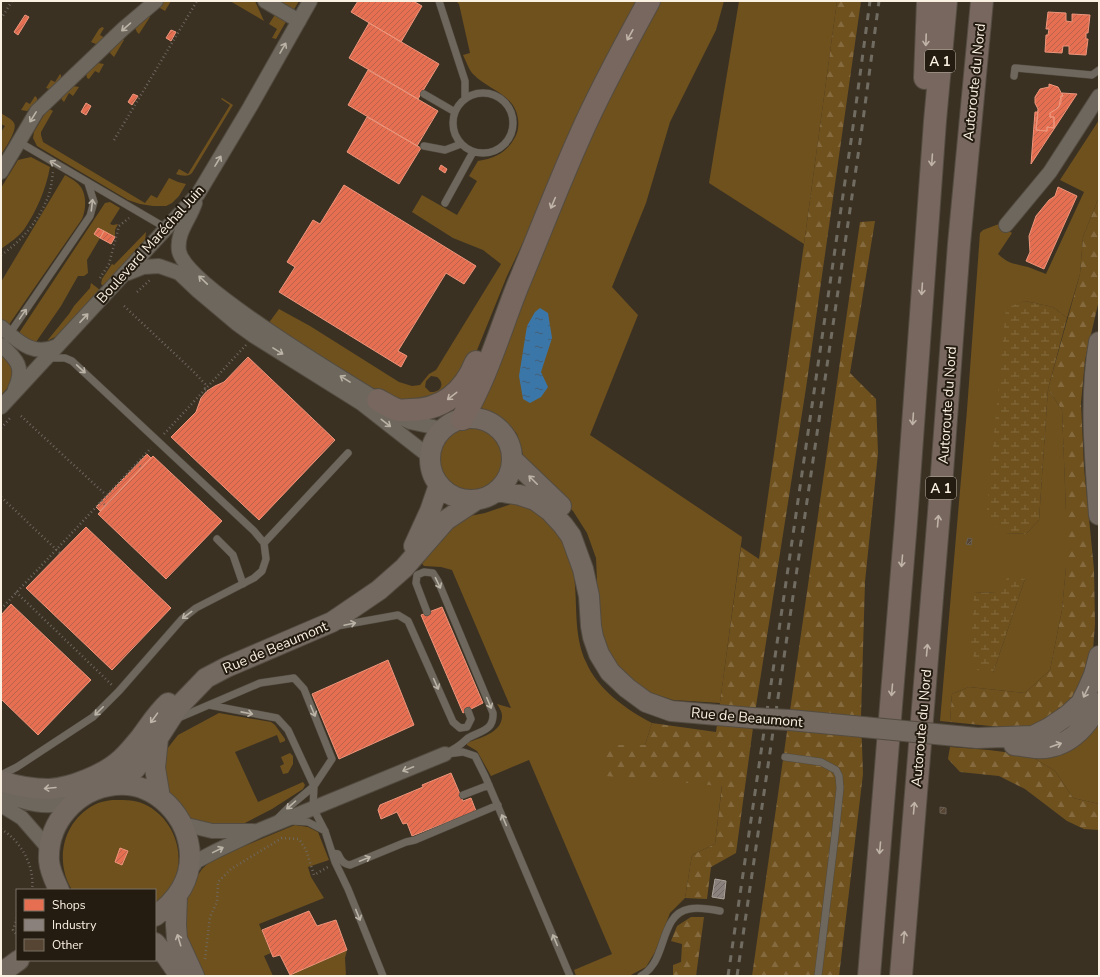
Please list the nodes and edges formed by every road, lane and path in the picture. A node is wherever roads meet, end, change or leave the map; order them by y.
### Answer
1 (12, 1) edge
2 (156, 1) edge
3 (197, 1) edge
4 (266, 1) edge
5 (310, 1) edge
6 (440, 1) edge
7 (649, 1) edge
8 (928, 1) edge
9 (946, 1) edge
10 (982, 1) edge
11 (1, 19) edge
12 (299, 21) junction
13 (1099, 70) edge
14 (1014, 76) dead end
15 (424, 94) dead end
16 (1099, 96) edge
17 (465, 99) junction
18 (455, 112) junction
19 (935, 121) junction
20 (114, 140) dead end
21 (19, 142) junction
22 (461, 144) junction
23 (424, 146) dead end
24 (473, 152) junction
25 (55, 163) junction
26 (1, 172) edge
27 (88, 183) junction
28 (198, 194) junction
29 (445, 203) dead end
30 (137, 211) junction
31 (1006, 225) dead end
32 (166, 228) junction
33 (1, 255) edge
34 (124, 274) junction
35 (97, 282) dead end
36 (124, 306) dead end
37 (240, 318) junction
38 (504, 319) junction
39 (5, 331) edge
40 (254, 336) junction
41 (1099, 342) edge
42 (1, 345) edge
43 (58, 346) junction
44 (46, 359) junction
45 (205, 391) junction
46 (14, 392) junction
47 (378, 400) junction
48 (1, 407) edge
49 (21, 416) dead end
50 (453, 424) junction
51 (157, 441) junction
52 (348, 453) dead end
53 (430, 457) junction
54 (512, 459) junction
55 (136, 463) junction
56 (142, 468) dead end
57 (439, 485) junction
58 (497, 491) junction
59 (106, 495) junction
60 (1, 497) edge
61 (476, 500) junction
62 (101, 501) junction
63 (106, 506) dead end
64 (1099, 515) edge
65 (217, 539) dead end
66 (264, 543) junction
67 (57, 549) junction
68 (60, 552) dead end
69 (404, 568) junction
70 (243, 584) junction
71 (16, 592) junction
72 (589, 596) junction
73 (1, 609) edge
74 (427, 612) dead end
75 (312, 632) junction
76 (1099, 656) edge
77 (206, 678) junction
78 (119, 691) junction
79 (1099, 703) edge
80 (209, 705) junction
81 (468, 711) dead end
82 (163, 730) junction
83 (977, 738) junction
84 (445, 754) junction
85 (785, 757) dead end
86 (1, 775) edge
87 (1, 781) edge
88 (115, 785) junction
89 (489, 785) junction
90 (314, 786) junction
91 (1, 794) edge
92 (463, 795) dead end
93 (160, 798) junction
94 (73, 802) junction
95 (1, 805) edge
96 (498, 805) junction
97 (313, 808) junction
98 (182, 824) junction
99 (270, 826) junction
100 (1, 829) edge
101 (325, 831) junction
102 (49, 849) junction
103 (333, 853) junction
104 (335, 862) junction
105 (188, 873) junction
106 (54, 885) edge
107 (32, 889) edge
108 (177, 896) junction
109 (720, 911) dead end
110 (156, 915) edge
111 (16, 921) edge
112 (16, 934) edge
113 (156, 944) edge
114 (200, 969) edge
115 (180, 976) edge
116 (383, 976) edge
117 (570, 976) edge
118 (641, 976) edge
119 (818, 976) edge
120 (869, 976) edge
121 (901, 976) edge

1 - 11 path
2 -> 21 street
3 - 20 path
4 - 12 street
5 - 12 street, Boulevard Maréchal Juin
6 - 17 lane
7 -> 38 highway
8 -> 19 highway
9 - 19 highway, A 1
121 -> 10 highway, Autoroute du Nord / A 1
28 -> 12 street, Boulevard Maréchal Juin
13 - 14 lane
15 - 18 lane
16 - 31 street
17 - 18 lane
17 - 24 lane
18 - 22 lane
19 -> 120 highway, A 1
21 - 25 lane
21 - 26 street
22 - 23 lane
22 - 24 lane
24 - 29 lane
27 -> 25 lane
25 - 33 path
27 - 30 lane
39 -> 27 lane
28 - 32 street, Boulevard Maréchal Juin
37 -> 28 street
30 - 32 lane
30 - 35 path
32 - 34 street, Boulevard Maréchal Juin
34 - 37 street
43 -> 34 street, Boulevard Maréchal Juin
36 - 45 path
37 - 40 street
47 -> 37 street
38 -> 47 highway
38 - 50 highway
39 - 42 lane
39 - 43 street
40 - 45 path
40 -> 53 street
41 - 64 street
42 - 46 street
43 - 44 street, Boulevard Maréchal Juin
44 - 46 street, Boulevard Maréchal Juin
44 -> 51 lane
45 - 51 path
46 - 48 street, Boulevard Maréchal Juin
47 - 50 street
49 - 59 path
50 - 53 street
50 - 54 street
51 - 55 path
51 - 66 lane
52 - 66 lane
53 - 57 street
54 - 58 street
72 -> 54 street, Rue de Beaumont
55 - 56 path
55 - 59 path
57 - 61 street
57 - 69 street, Rue de Beaumont
58 - 61 street
58 - 72 street, Rue de Beaumont
59 - 62 path
60 - 67 path
61 - 69 street, Rue de Beaumont
62 - 63 path
62 - 67 path
65 - 70 lane
66 - 70 lane
67 - 68 path
67 - 71 path
69 - 75 street, Rue de Beaumont
70 -> 78 lane
71 - 73 path
71 - 78 path
72 - 83 street, Rue de Beaumont, bridge
74 -> 84 lane
75 - 77 street, Rue de Beaumont
75 -> 81 lane
76 -> 83 street, Rue de Beaumont
77 - 82 street, Rue de Beaumont
77 -> 87 street
78 -> 86 lane
83 -> 79 street, Rue de Beaumont
80 - 82 lane
80 -> 90 lane
80 -> 90 lane
82 - 88 street, Rue de Beaumont
82 - 93 street, Rue de Beaumont
84 - 89 lane
84 -> 97 street
85 - 119 lane
88 - 93 street
88 - 94 street
89 - 92 lane
89 - 96 lane
90 - 97 lane
90 -> 99 lane
91 - 94 street
93 - 98 street
94 - 102 street
95 - 102 street
103 -> 96 lane
117 -> 96 lane
97 - 99 street
97 - 101 lane
98 - 99 street
98 - 105 street
99 - 101 lane
105 -> 99 street
100 - 107 path
101 - 103 lane
102 - 106 street
103 - 104 lane
104 - 114 path
104 -> 116 lane
105 - 108 street
108 - 110 street
114 -> 108 street
109 - 118 lane
111 - 112 path
113 - 115 street

